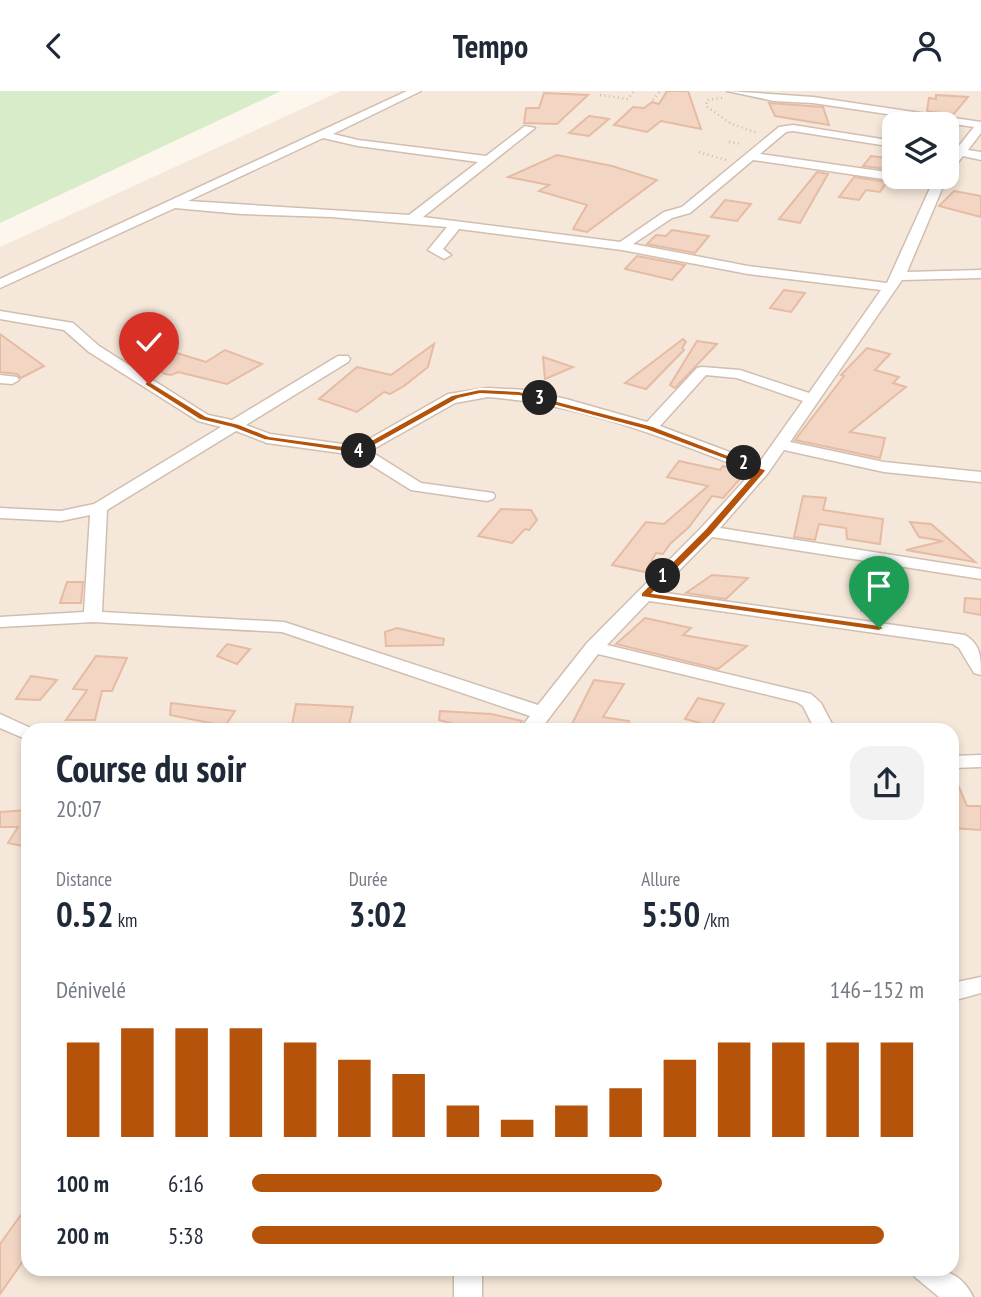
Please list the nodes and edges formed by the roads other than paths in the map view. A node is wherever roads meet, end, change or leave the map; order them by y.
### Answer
1 (416, 91) edge
2 (732, 91) edge
3 (981, 125) edge
4 (529, 128) dead end
5 (320, 134) junction
6 (882, 142) edge
7 (959, 148) edge
8 (959, 154) edge
9 (981, 156) edge
10 (489, 160) junction
11 (747, 161) junction
12 (882, 176) edge
13 (935, 189) edge
14 (175, 204) junction
15 (412, 219) junction
16 (456, 225) junction
17 (622, 246) junction
18 (444, 255) dead end
19 (981, 274) edge
20 (894, 282) junction
21 (0, 284) edge
22 (0, 315) edge
23 (342, 359) dead end
24 (812, 399) junction
25 (236, 426) junction
26 (650, 428) junction
27 (779, 444) junction
28 (359, 451) junction
29 (762, 470) junction
30 (981, 477) edge
31 (487, 496) dead end
32 (99, 508) junction
33 (0, 513) edge
34 (708, 531) junction
35 (981, 574) edge
36 (645, 595) junction
37 (93, 617) junction
38 (0, 622) edge
39 (594, 646) junction
40 (981, 669) edge
41 (541, 713) junction
42 (0, 720) edge
43 (534, 723) edge
44 (821, 723) edge
45 (21, 730) edge
46 (981, 761) edge
47 (959, 762) edge
48 (981, 985) edge
49 (959, 990) edge
50 (468, 1276) edge
51 (934, 1276) edge
52 (468, 1297) edge
53 (959, 1297) edge

1 - 5 street
2 - 3 street
3 - 7 street
4 - 10 street
5 - 10 street
5 - 14 street
6 - 11 street
8 - 9 street
10 - 15 street
11 - 12 street
11 - 17 street
13 - 20 street
14 - 15 street
14 - 21 street
15 - 16 street
16 - 17 street
16 - 18 street
17 - 20 street
19 - 20 street
20 - 24 street
22 - 25 street
23 - 25 street
24 - 26 street
24 - 27 street
25 - 28 street
25 - 32 street
26 - 28 street
26 - 29 street
27 - 29 street
27 - 30 street
28 - 31 street
29 - 34 street
32 - 33 street
32 - 37 street
34 - 35 street
34 - 36 street
36 - 39 street
36 - 40 street
37 - 38 street
37 - 41 street
39 - 41 street
39 - 44 street
41 - 43 street
42 - 45 street
46 - 47 street
48 - 49 street
50 - 52 street
51 - 53 street

